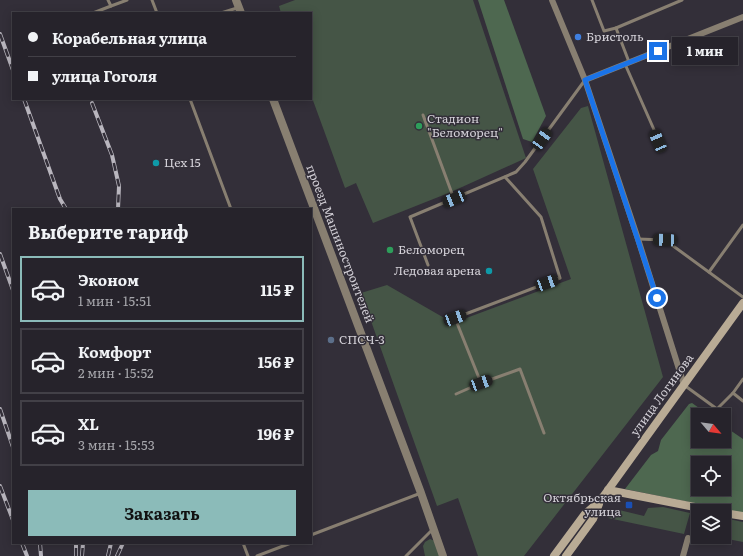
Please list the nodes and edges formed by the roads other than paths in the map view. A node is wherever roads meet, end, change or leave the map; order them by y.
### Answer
1 (108, 0) edge
2 (127, 0) edge
3 (152, 0) edge
4 (552, 0) edge
5 (592, 0) edge
6 (682, 0) edge
7 (111, 6) junction
8 (239, 7) edge
9 (96, 12) edge
10 (157, 12) edge
11 (224, 12) edge
12 (743, 17) edge
13 (616, 28) junction
14 (627, 63) junction
15 (585, 80) junction
16 (190, 100) edge
17 (273, 100) edge
18 (423, 115) dead end
19 (658, 141) dead end
20 (505, 177) junction
21 (454, 199) junction
22 (231, 208) edge
23 (743, 225) edge
24 (638, 239) junction
25 (428, 265) dead end
26 (709, 272) junction
27 (743, 297) edge
28 (743, 303) edge
29 (743, 379) edge
30 (481, 383) junction
31 (684, 385) junction
32 (733, 393) junction
33 (456, 394) dead end
34 (743, 401) edge
35 (544, 433) dead end
36 (608, 490) junction
37 (421, 493) junction
38 (600, 501) junction
39 (691, 506) edge
40 (731, 514) edge
41 (743, 516) edge
42 (433, 529) junction
43 (312, 535) edge
44 (688, 538) dead end
45 (243, 544) edge
46 (288, 544) edge
47 (248, 556) edge
48 (257, 556) edge
49 (406, 556) edge
50 (443, 556) edge
51 (554, 556) edge
52 (566, 556) edge
53 (683, 556) edge

1 - 7 lane
2 - 7 lane
3 - 10 lane
4 - 15 street
5 - 13 lane
6 - 13 lane
7 - 9 lane
8 - 11 lane
12 - 14 street
13 - 14 lane
14 - 15 street
14 - 19 lane
15 - 20 lane
15 - 24 street
16 - 22 lane
17 - 37 street, проезд Машиностроителей
18 - 21 lane
20 - 21 lane
20 - 30 lane
21 - 25 lane
23 - 26 lane
24 - 26 lane
24 - 31 street
26 - 27 lane
28 - 31 main road, улица Логинова
29 - 32 lane
30 - 33 lane
30 - 35 lane
31 - 32 lane
31 - 36 main road, улица Логинова
32 - 34 lane
36 - 38 main road, улица Логинова
36 - 39 main road
37 - 42 street, проезд Машиностроителей
37 - 43 lane
38 - 51 main road, улица Логинова
38 - 52 main road, улица Логинова
40 - 41 main road
42 - 49 lane
42 - 50 street, проезд Машиностроителей
44 - 53 street
45 - 47 lane
46 - 48 lane

